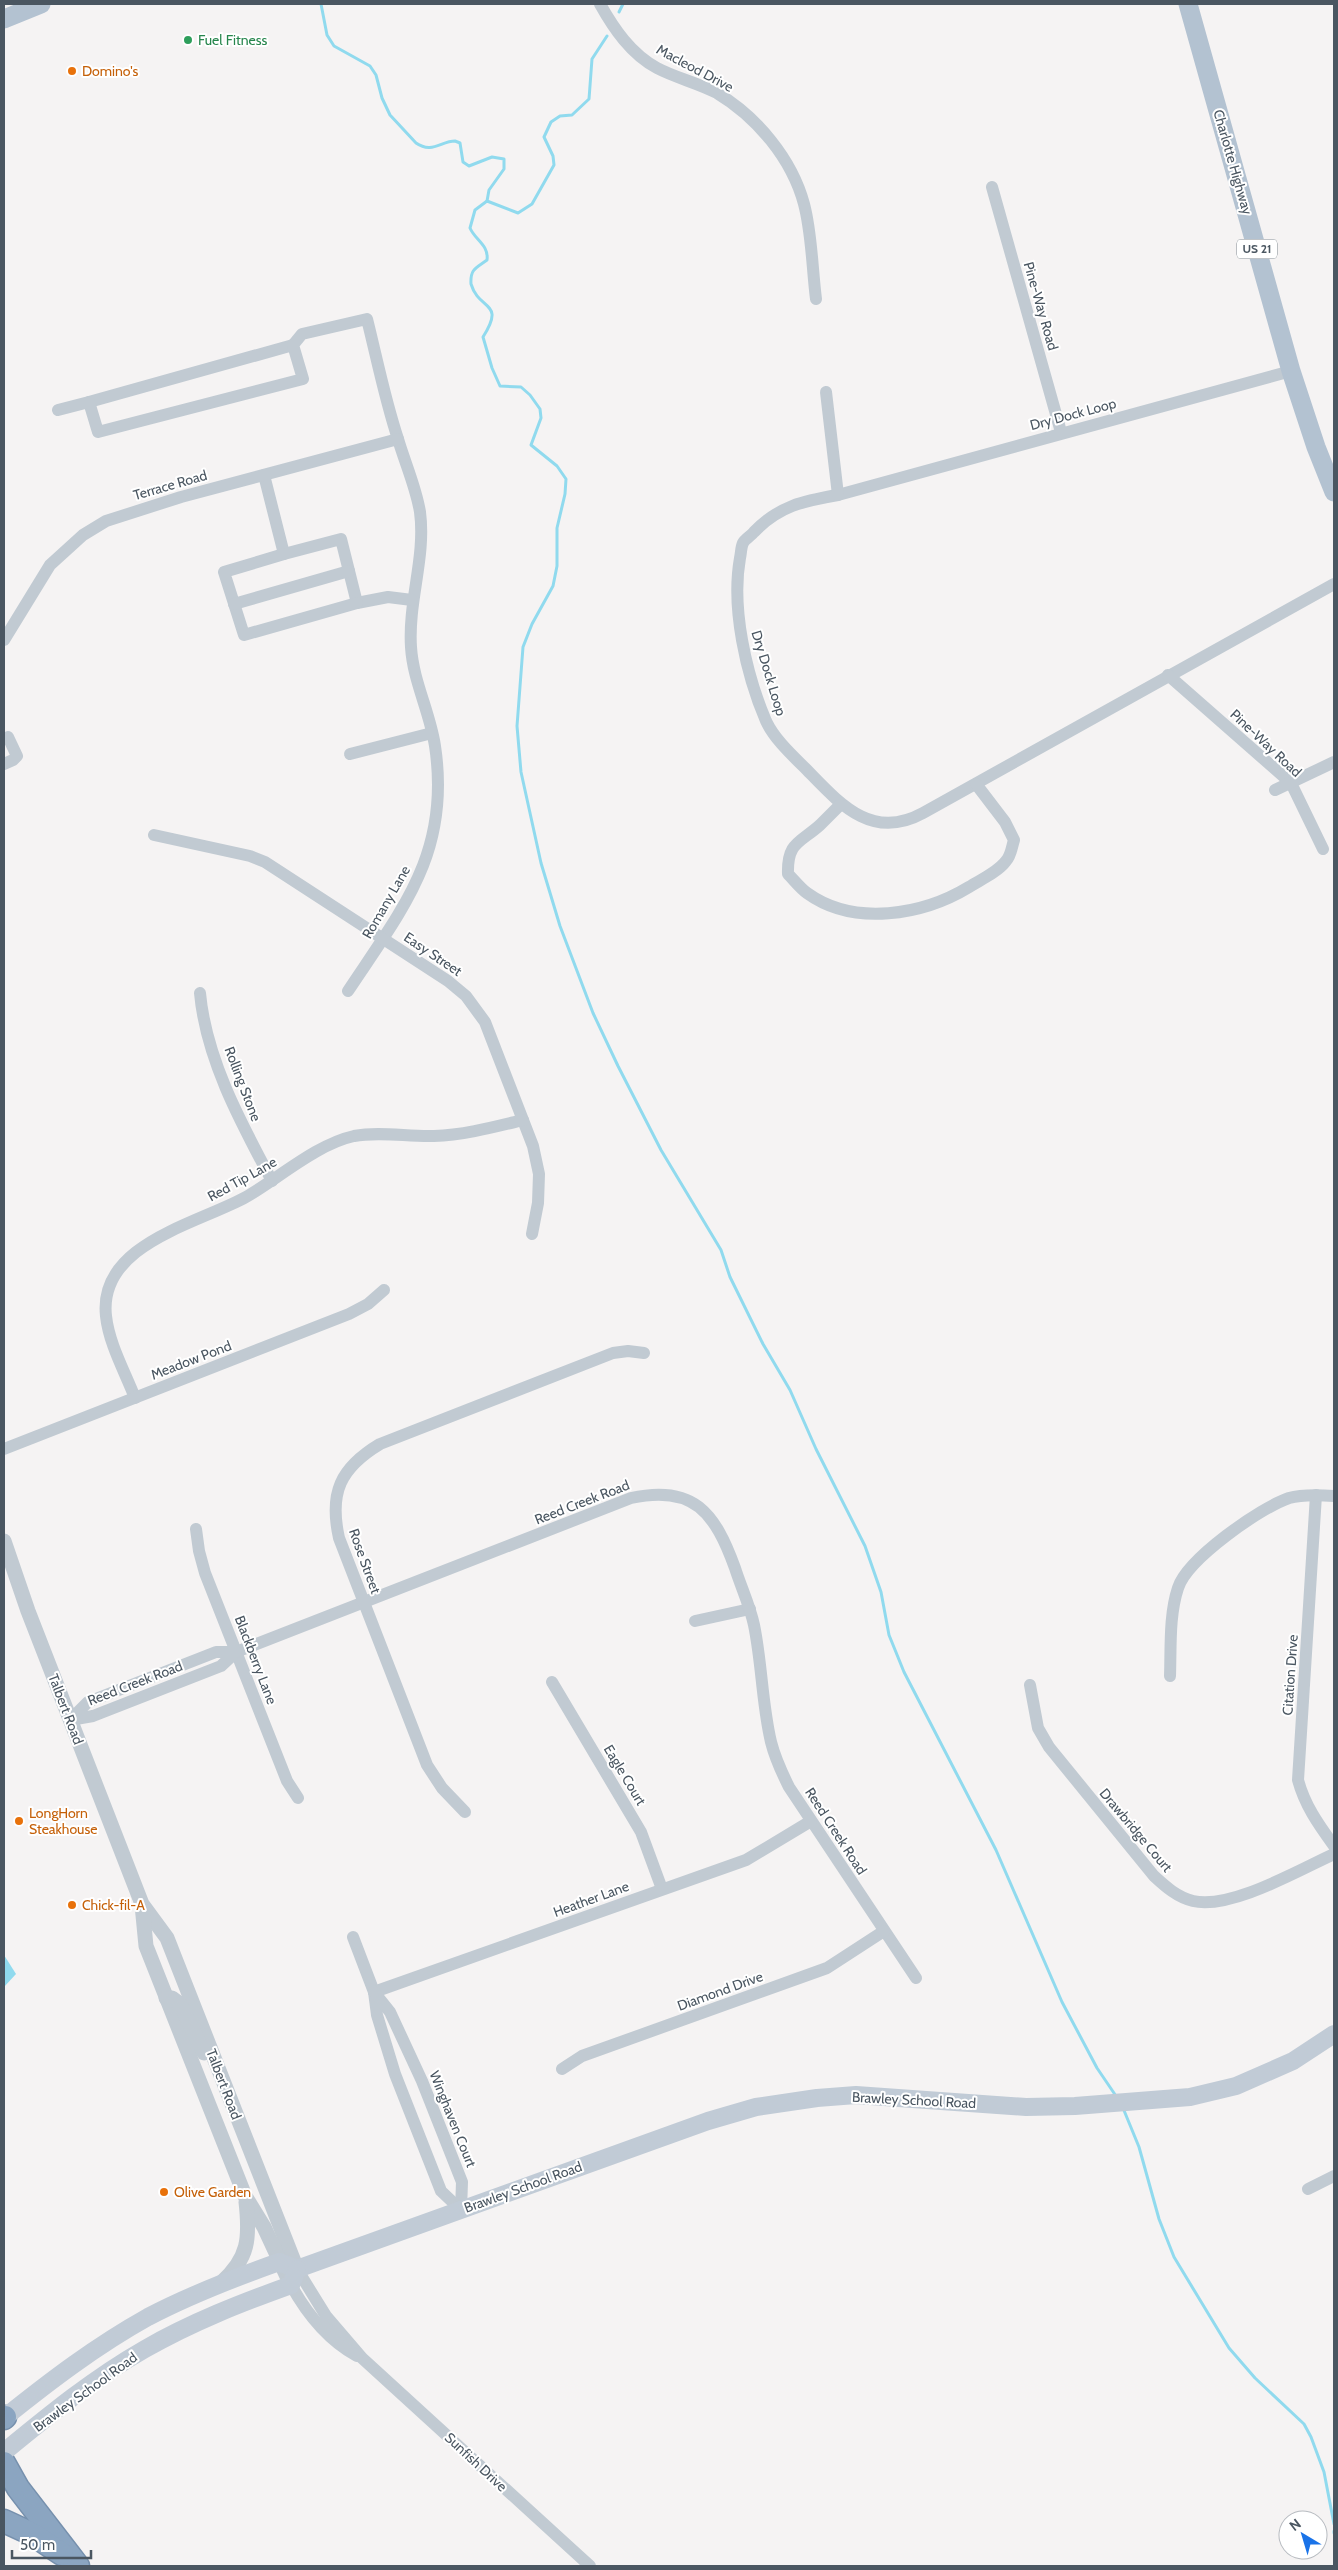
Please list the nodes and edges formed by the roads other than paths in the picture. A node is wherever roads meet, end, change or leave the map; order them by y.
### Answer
1 (41, 4) edge
2 (600, 4) edge
3 (1188, 4) edge
4 (4, 19) edge
5 (992, 187) dead end
6 (816, 298) dead end
7 (293, 345) junction
8 (1291, 371) junction
9 (826, 392) dead end
10 (89, 402) junction
11 (58, 410) dead end
12 (1061, 432) junction
13 (398, 439) junction
14 (264, 475) junction
15 (1334, 492) edge
16 (838, 495) junction
17 (284, 554) junction
18 (349, 571) junction
19 (1334, 584) edge
20 (412, 600) junction
21 (357, 603) junction
22 (234, 604) junction
23 (4, 640) edge
24 (1168, 675) junction
25 (432, 733) junction
26 (4, 739) edge
27 (350, 754) dead end
28 (1334, 762) edge
29 (4, 764) edge
30 (1291, 783) junction
31 (976, 784) junction
32 (1275, 790) dead end
33 (840, 805) junction
34 (154, 835) dead end
35 (1323, 849) dead end
36 (383, 938) junction
37 (348, 991) dead end
38 (200, 993) dead end
39 (523, 1120) junction
40 (272, 1180) junction
41 (532, 1234) dead end
42 (384, 1290) dead end
43 (644, 1353) dead end
44 (135, 1398) junction
45 (4, 1449) edge
46 (1316, 1495) junction
47 (1334, 1496) edge
48 (196, 1529) dead end
49 (4, 1541) edge
50 (364, 1602) junction
51 (750, 1609) junction
52 (695, 1621) dead end
53 (236, 1652) junction
54 (1170, 1676) dead end
55 (552, 1682) dead end
56 (1030, 1685) dead end
57 (70, 1720) junction
58 (298, 1798) dead end
59 (465, 1812) dead end
60 (811, 1821) junction
61 (1334, 1846) edge
62 (1334, 1854) edge
63 (662, 1889) junction
64 (142, 1904) junction
65 (884, 1931) junction
66 (353, 1937) dead end
67 (916, 1978) dead end
68 (374, 1992) junction
69 (166, 1998) junction
70 (1334, 2034) edge
71 (562, 2068) dead end
72 (232, 2105) junction
73 (1334, 2176) edge
74 (1308, 2189) dead end
75 (245, 2196) junction
76 (461, 2210) junction
77 (279, 2262) junction
78 (294, 2277) junction
79 (220, 2283) junction
80 (4, 2418) edge
81 (4, 2452) edge
82 (4, 2463) edge
83 (4, 2522) edge
84 (75, 2564) edge
85 (590, 2566) edge

1 - 4 main road
2 - 6 street, Macleod Drive
3 - 8 main road, Charlotte Highway / US 21
5 - 12 street, Pine-Way Road
7 - 10 street
7 - 10 street
7 - 13 street, Romany Lane
8 - 12 street, Dry Dock Loop
8 - 15 main road, Charlotte Highway / US 21
9 - 16 street
10 - 11 street
12 - 16 street, Dry Dock Loop
13 - 14 street, Terrace Road
13 - 20 street, Romany Lane
14 - 17 street
14 - 23 street, Terrace Road
16 - 33 street, Dry Dock Loop
17 - 18 street
17 - 22 street
18 - 21 street
18 - 22 street
19 - 24 street, Dry Dock Loop
20 - 21 street
20 - 25 street, Romany Lane
21 - 22 street
24 - 30 street, Pine-Way Road
24 - 31 street, Dry Dock Loop
25 - 27 street
25 - 36 street, Romany Lane
26 - 29 street
28 - 30 street
30 - 32 street
30 - 35 street, Pine-Way Road
31 - 33 street, Dry Dock Loop
31 - 33 street
34 - 36 street, Easy Street
36 - 37 street, Romany Lane
36 - 39 street, Easy Street
38 - 40 street, Rolling Stone
39 - 40 street, Red Tip Lane
39 - 41 street, Easy Street
40 - 44 street, Red Tip Lane
42 - 44 street, Meadow Pond
43 - 50 street, Rose Street
44 - 45 street, Meadow Pond
46 - 47 street
46 - 54 street
46 - 61 street, Citation Drive
48 - 53 street, Blackberry Lane
49 - 57 street, Talbert Road
50 - 51 street, Reed Creek Road
50 - 53 street, Reed Creek Road
50 - 59 street, Rose Street
51 - 52 street
51 - 60 street, Reed Creek Road
53 - 57 street, Reed Creek Road
53 - 58 street, Blackberry Lane
55 - 63 street, Eagle Court
56 - 62 street, Drawbridge Court
57 - 64 street, Talbert Road
60 - 63 street, Heather Lane
60 - 65 street, Reed Creek Road
63 - 68 street, Heather Lane
64 - 69 street, Talbert Road
64 - 72 street, Talbert Road
65 - 67 street, Reed Creek Road
65 - 71 street, Diamond Drive
66 - 68 street, Winghaven Court
68 - 76 street, Winghaven Court
68 - 76 street, Winghaven Court
69 - 72 street
69 - 75 street, Talbert Road
70 - 76 main road, Brawley School Road
72 - 78 street, Talbert Road
73 - 74 street
75 - 77 street, Talbert Road
75 - 79 street
76 - 78 main road, Brawley School Road
77 - 78 main road
77 - 79 main road, Brawley School Road
78 - 81 main road, Brawley School Road
78 - 85 street, Sunfish Drive
79 - 80 main road, Brawley School Road
82 - 84 highway
83 - 84 highway

